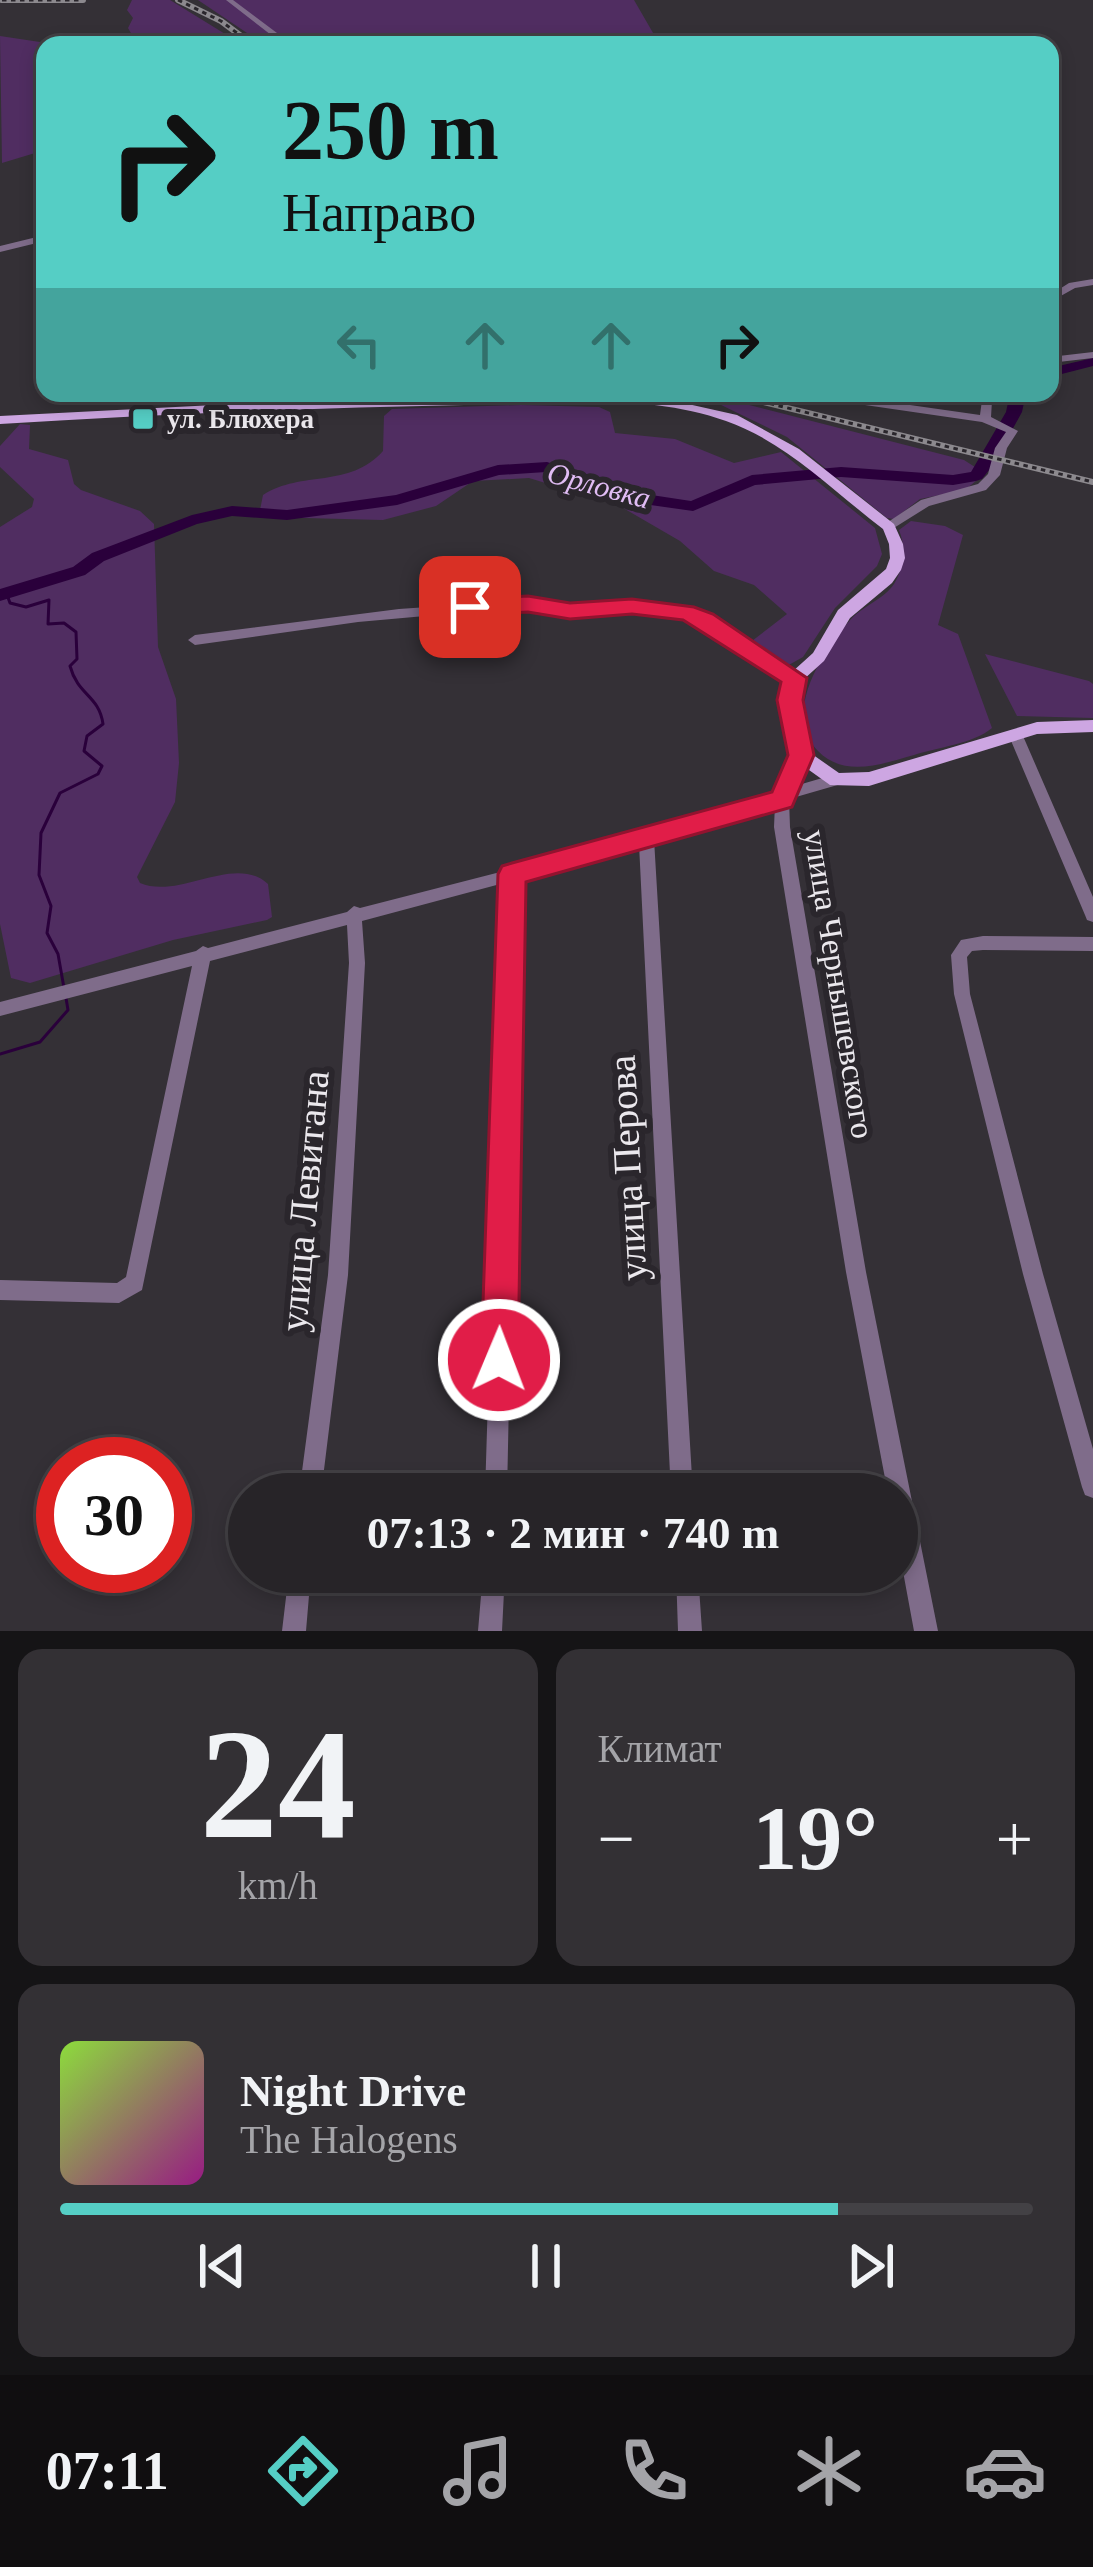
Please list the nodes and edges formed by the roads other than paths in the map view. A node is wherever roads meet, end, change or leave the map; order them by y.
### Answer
1 (229, 0) edge
2 (277, 36) edge
3 (36, 240) edge
4 (0, 249) edge
5 (1093, 282) edge
6 (1059, 293) edge
7 (1093, 355) edge
8 (1059, 359) edge
9 (213, 402) edge
10 (586, 402) edge
11 (844, 402) edge
12 (988, 402) edge
13 (985, 418) junction
14 (0, 420) edge
15 (889, 527) junction
16 (195, 640) dead end
17 (794, 678) junction
18 (1093, 726) edge
19 (1016, 736) junction
20 (801, 755) junction
21 (836, 780) junction
22 (782, 799) junction
23 (646, 837) junction
24 (512, 874) junction
25 (354, 913) junction
26 (1093, 915) edge
27 (1093, 944) edge
28 (203, 953) junction
29 (0, 1009) edge
30 (0, 1290) edge
31 (313, 1473) edge
32 (497, 1473) edge
33 (681, 1473) edge
34 (1093, 1487) edge
35 (298, 1593) edge
36 (493, 1593) edge
37 (688, 1593) edge
38 (295, 1631) edge
39 (490, 1631) edge
40 (690, 1631) edge
41 (926, 1631) edge

1 - 2 street
3 - 4 street
5 - 6 street
7 - 8 street
9 - 14 main road
10 - 15 main road
11 - 13 street
12 - 13 street
13 - 15 street
15 - 17 main road
16 - 17 street
17 - 20 main road
18 - 19 main road
19 - 21 main road
19 - 26 street
20 - 21 main road
20 - 22 street, улица Чернышевского
21 - 22 street
22 - 23 street
22 - 41 street, улица Чернышевского
23 - 24 street
23 - 33 street, улица Перова
24 - 25 street
24 - 32 street
25 - 28 street
25 - 31 street, улица Левитана
27 - 34 street
28 - 29 street
28 - 30 street
35 - 38 street
36 - 39 street
37 - 40 street

